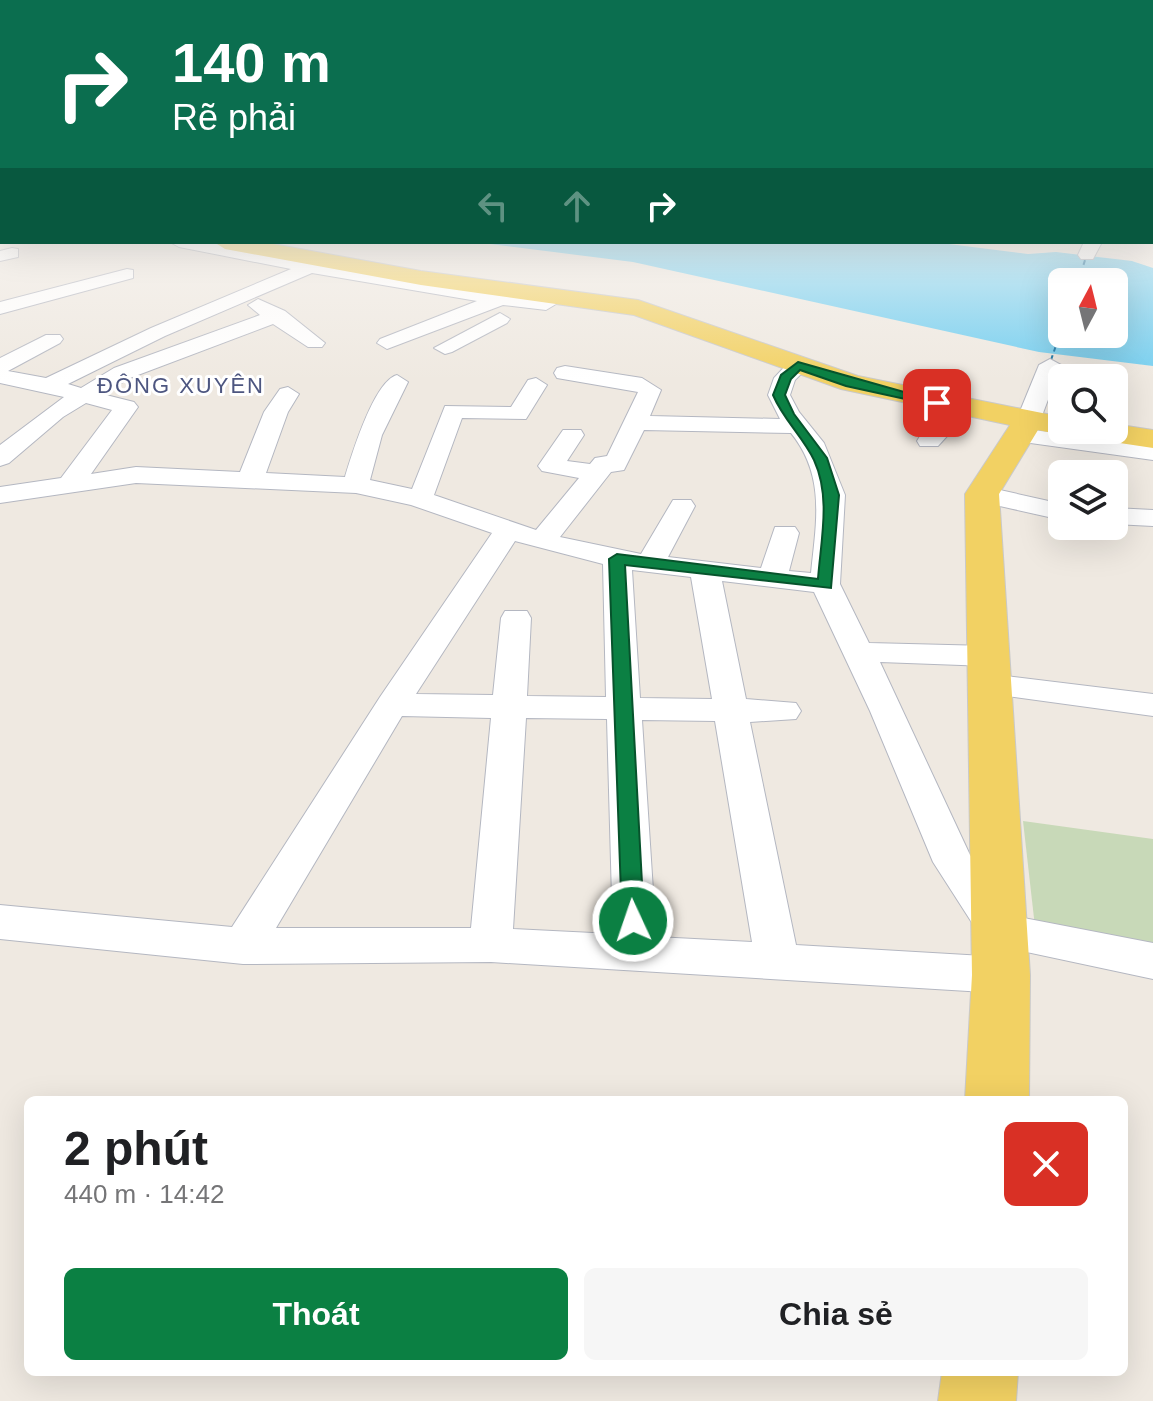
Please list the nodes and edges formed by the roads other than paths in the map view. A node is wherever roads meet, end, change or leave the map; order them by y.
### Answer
1 (218, 250) edge
2 (271, 250) edge
3 (306, 269) junction
4 (127, 274) dead end
5 (421, 278) junction
6 (459, 293) junction
7 (117, 295) dead end
8 (243, 297) junction
9 (498, 300) junction
10 (546, 304) junction
11 (0, 308) edge
12 (638, 308) junction
13 (75, 309) dead end
14 (421, 309) dead end
15 (278, 315) junction
16 (53, 339) dead end
17 (315, 343) dead end
18 (387, 343) dead end
19 (78, 344) dead end
20 (445, 348) dead end
21 (112, 353) junction
22 (0, 366) edge
23 (798, 366) junction
24 (565, 373) dead end
25 (1048, 374) edge
26 (0, 376) edge
27 (397, 382) dead end
28 (51, 384) junction
29 (536, 385) dead end
30 (288, 394) dead end
31 (81, 396) junction
32 (961, 407) junction
33 (638, 422) junction
34 (798, 426) junction
35 (1036, 427) edge
36 (572, 435) dead end
37 (1128, 435) edge
38 (1153, 439) edge
39 (929, 441) dead end
40 (1153, 453) edge
41 (0, 458) edge
42 (599, 473) junction
43 (251, 478) junction
44 (356, 485) junction
45 (69, 486) junction
46 (982, 494) junction
47 (0, 495) edge
48 (419, 499) junction
49 (682, 506) dead end
50 (1048, 509) edge
51 (1128, 517) edge
52 (1153, 518) edge
53 (508, 530) junction
54 (785, 533) dead end
55 (542, 541) junction
56 (633, 562) junction
57 (705, 571) junction
58 (773, 578) junction
59 (825, 584) junction
60 (516, 618) dead end
61 (859, 652) junction
62 (988, 670) junction
63 (392, 705) junction
64 (1153, 705) edge
65 (509, 708) junction
66 (622, 708) junction
67 (732, 709) junction
68 (784, 711) dead end
69 (0, 922) edge
70 (491, 945) junction
71 (243, 946) junction
72 (635, 951) junction
73 (1001, 953) junction
74 (777, 959) junction
75 (1153, 961) edge
76 (997, 1096) edge
77 (980, 1376) edge
78 (977, 1401) edge

1 - 3 street
2 - 5 main road
3 - 5 main road
3 - 6 street
3 - 8 street
4 - 11 street
5 - 12 main road
6 - 9 street
6 - 14 street
7 - 13 street
8 - 15 street
8 - 21 street
9 - 10 street
9 - 18 street
10 - 12 main road
10 - 20 street
12 - 23 main road
15 - 17 street
15 - 31 street
16 - 22 street
19 - 21 street
21 - 28 street
23 - 32 main road
23 - 34 street
24 - 33 street
25 - 35 street
26 - 28 street
27 - 44 street
28 - 31 street
29 - 48 street
30 - 43 street
31 - 41 street
31 - 45 street
32 - 35 main road
32 - 39 street
33 - 34 street
33 - 42 street
34 - 59 street
35 - 40 street
35 - 46 main road
36 - 42 street
37 - 38 main road
42 - 55 street
43 - 44 street
43 - 45 street
44 - 48 street
45 - 47 street
46 - 50 street
46 - 62 main road
48 - 53 street
49 - 56 street
51 - 52 street
53 - 55 street
53 - 63 street
54 - 58 street
55 - 56 street
56 - 57 street
56 - 66 street
57 - 58 street
57 - 67 street
58 - 59 street
59 - 61 street
60 - 65 street
61 - 62 street
61 - 73 street
62 - 64 street
62 - 73 main road
63 - 65 street
63 - 71 street
65 - 66 street
65 - 70 street
66 - 67 street
66 - 72 street
67 - 68 street
67 - 74 street
69 - 71 street
70 - 71 street
70 - 72 street
72 - 74 street
73 - 74 street
73 - 75 street
73 - 76 main road
77 - 78 main road

